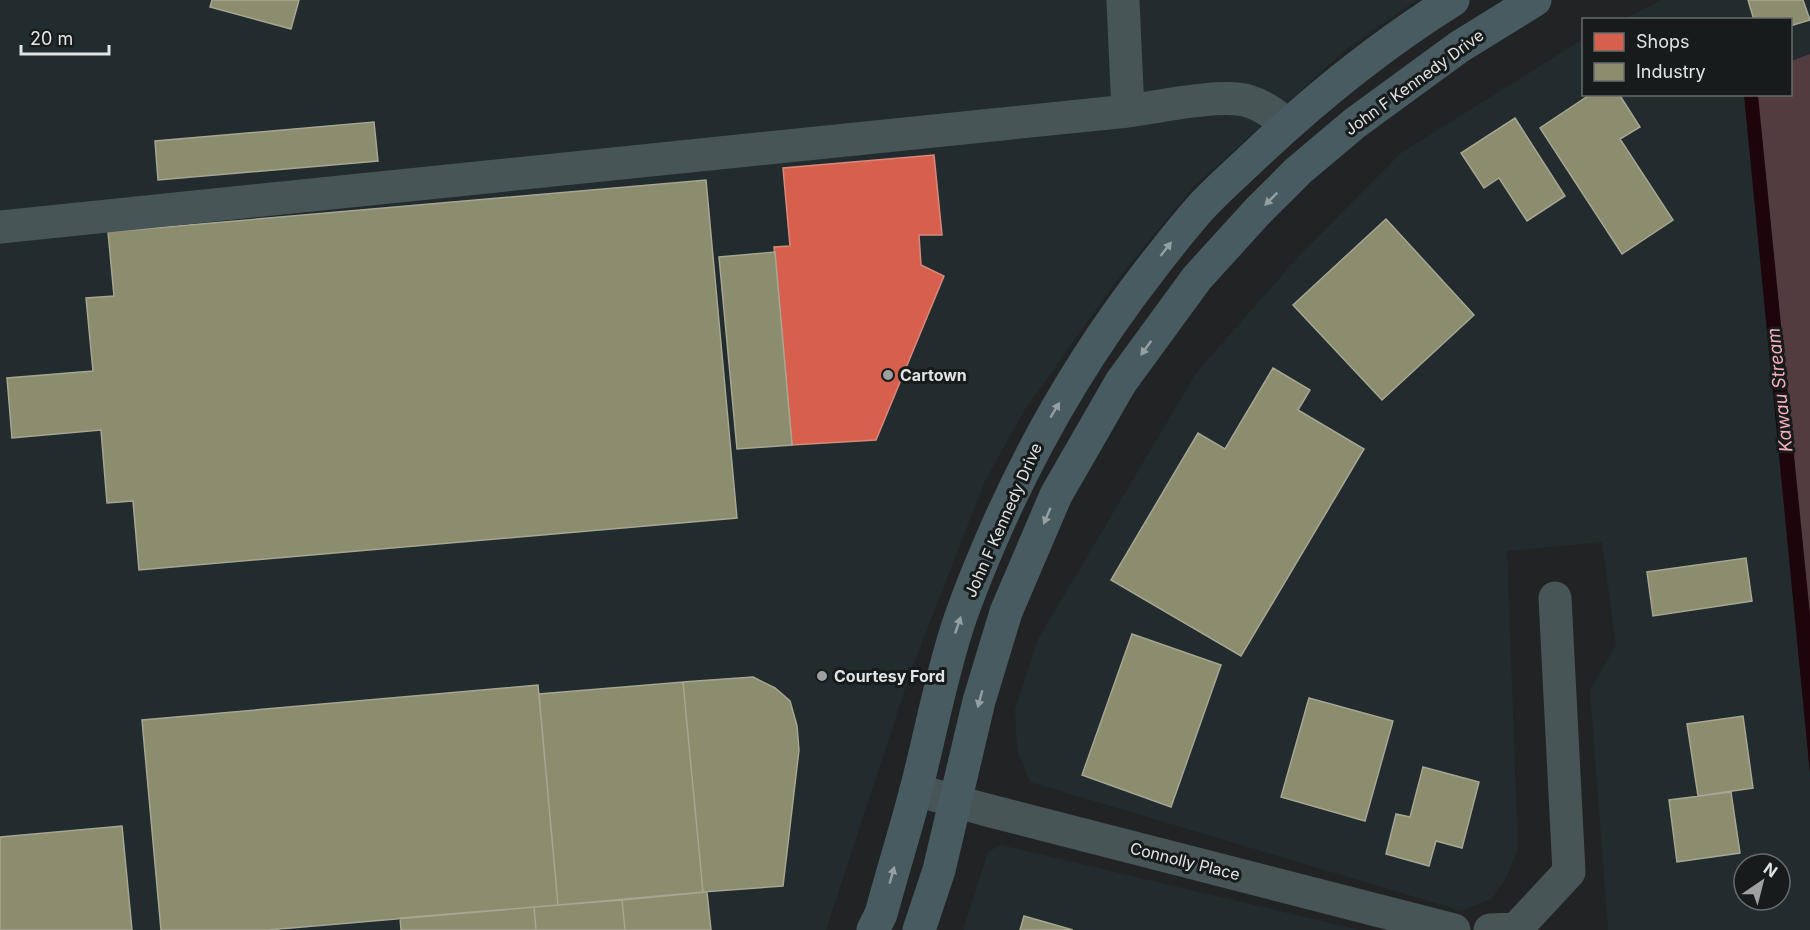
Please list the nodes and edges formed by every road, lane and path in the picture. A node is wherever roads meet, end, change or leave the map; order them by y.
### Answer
1 (1453, 0) edge
2 (1535, 0) edge
3 (1124, 1) edge
4 (1128, 111) junction
5 (1278, 134) junction
6 (1298, 171) junction
7 (0, 227) edge
8 (1555, 598) dead end
9 (916, 790) junction
10 (956, 802) junction
11 (873, 930) edge
12 (919, 930) edge
13 (1454, 930) edge
14 (1490, 930) edge

1 - 5 main road, John F Kennedy Drive
2 - 6 main road, John F Kennedy Drive
3 - 4 street
4 - 5 street
4 - 7 street
5 - 6 main road
9 -> 5 main road, John F Kennedy Drive
6 -> 10 main road, John F Kennedy Drive
8 - 14 street
9 - 10 street, Connolly Place
11 -> 9 main road, John F Kennedy Drive
10 - 12 main road, John F Kennedy Drive
10 - 13 street, Connolly Place

